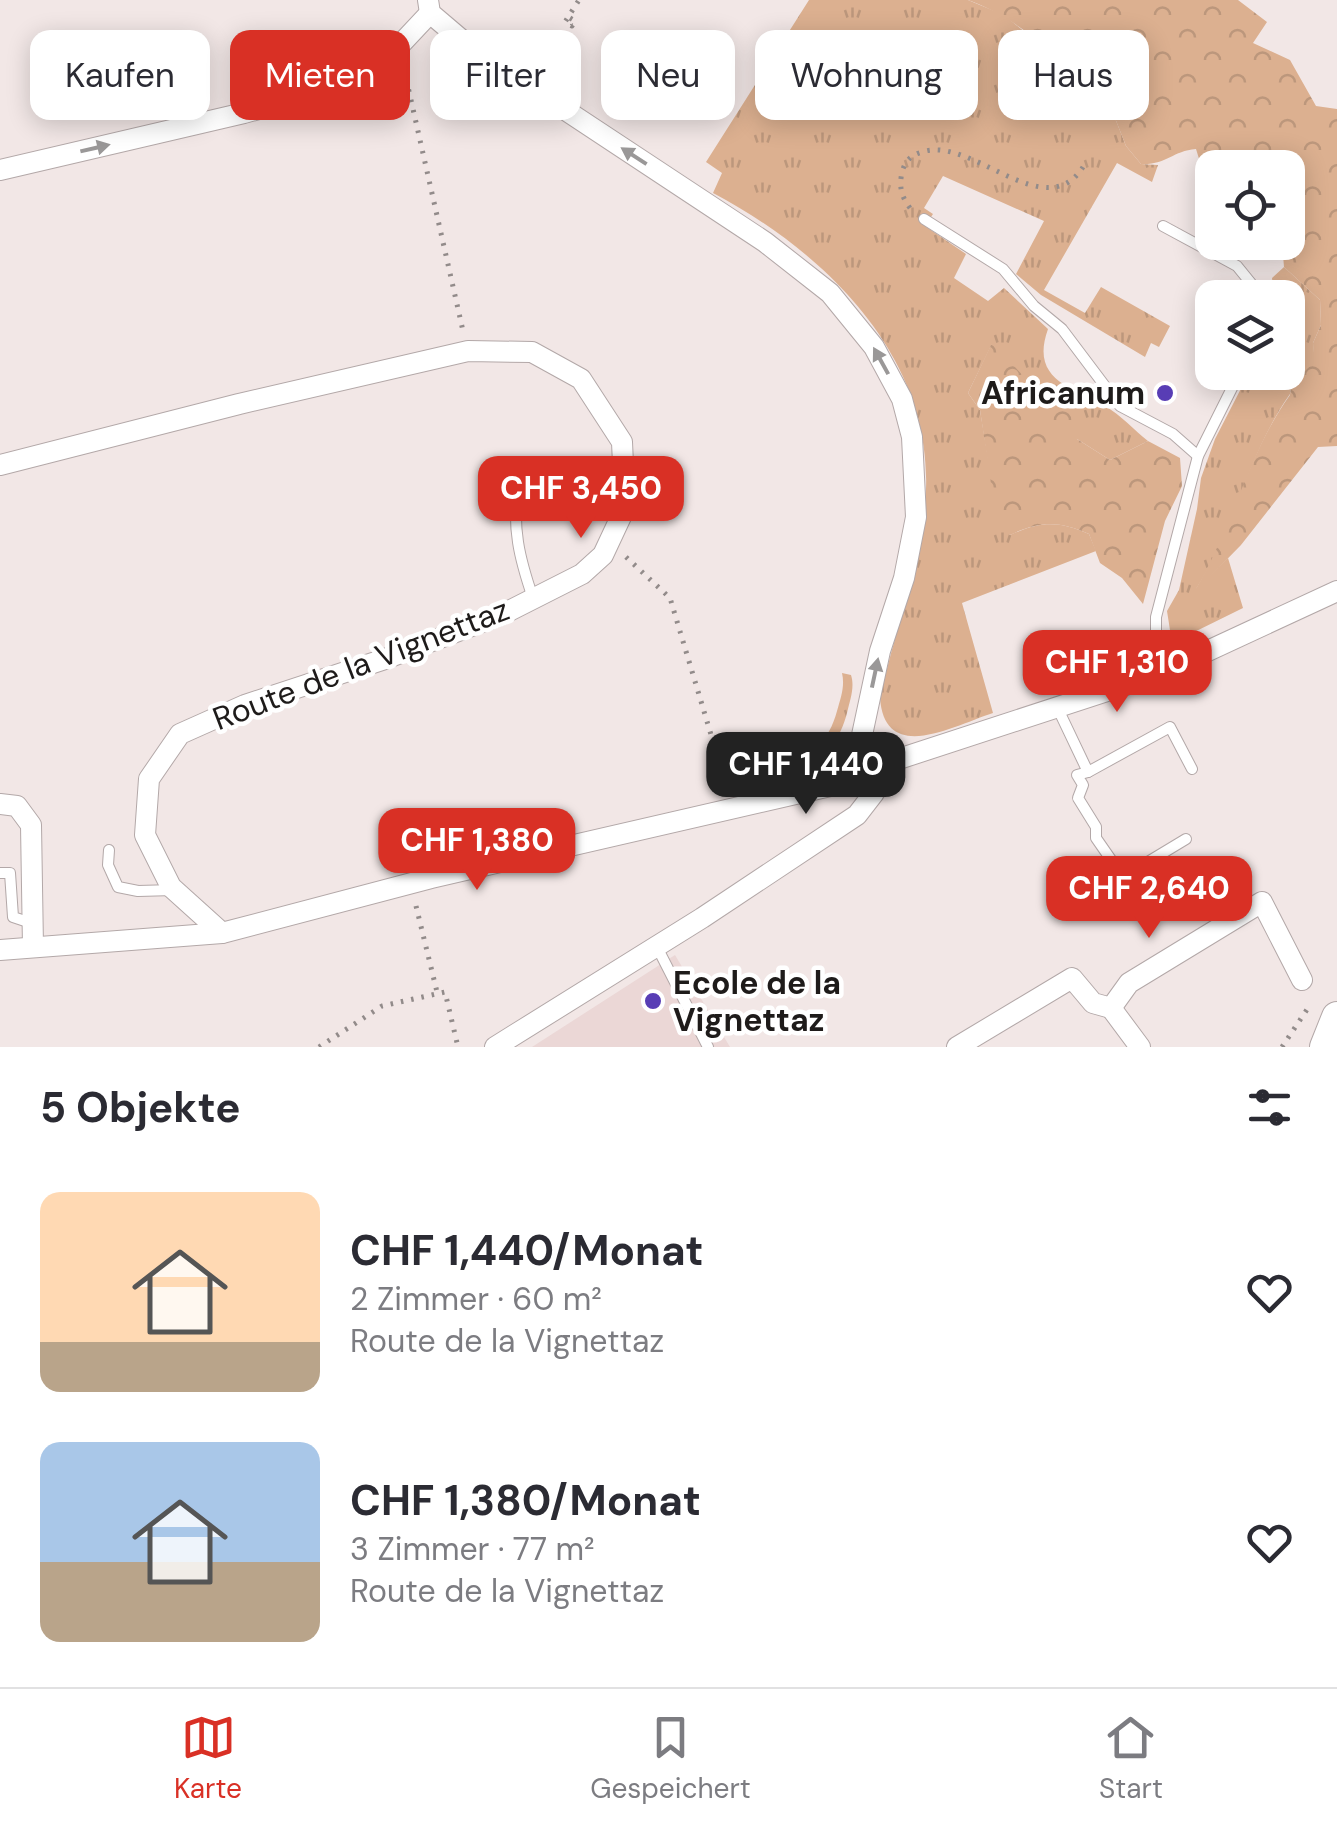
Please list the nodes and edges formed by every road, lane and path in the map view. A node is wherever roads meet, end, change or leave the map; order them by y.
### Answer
1 (579, 0) edge
2 (429, 6) edge
3 (570, 18) dead end
4 (410, 32) edge
5 (410, 91) edge
6 (230, 116) edge
7 (1083, 168) dead end
8 (0, 170) edge
9 (924, 219) joint
10 (1163, 226) dead end
11 (1248, 280) edge
12 (464, 336) dead end
13 (1231, 390) edge
14 (1198, 456) junction
15 (0, 465) edge
16 (518, 484) dead end
17 (616, 549) dead end
18 (1337, 591) edge
19 (533, 598) junction
20 (1156, 674) junction
21 (1058, 709) junction
22 (868, 769) junction
23 (1192, 769) dead end
24 (1088, 772) junction
25 (725, 780) dead end
26 (0, 804) edge
27 (1186, 839) dead end
28 (109, 850) dead end
29 (0, 873) edge
30 (411, 884) junction
31 (174, 890) junction
32 (33, 923) junction
33 (222, 933) junction
34 (657, 946) junction
35 (33, 947) junction
36 (0, 950) edge
37 (1302, 980) joint
38 (437, 993) junction
39 (1111, 1008) junction
40 (1337, 1017) edge
41 (319, 1047) edge
42 (458, 1047) edge
43 (495, 1047) edge
44 (708, 1047) edge
45 (957, 1047) edge
46 (1140, 1047) edge
47 (1282, 1047) edge
48 (1325, 1047) edge

1 - 3 path
2 - 4 street
22 -> 2 street
5 - 12 path
8 -> 6 street
7 - 9 path
9 - 14 lane
10 - 11 lane
13 - 14 lane
14 - 20 lane
15 - 19 street, Route de la Vignettaz
16 - 19 lane
17 - 25 path
18 - 20 street
19 - 31 street, Route de la Vignettaz
20 - 21 street
21 - 22 street
21 - 24 lane
22 - 30 street
22 - 34 street
23 - 24 lane
24 - 27 lane
26 - 32 street
28 - 31 lane
29 - 32 lane
30 - 33 street
30 - 38 path
31 - 33 street, Route de la Vignettaz
32 - 35 street
33 - 35 street
34 - 43 street
34 - 44 lane
35 - 36 street
37 - 39 street
37 - 47 path
38 - 41 path
38 - 42 path
39 - 45 street
39 - 46 street
40 - 48 main road

